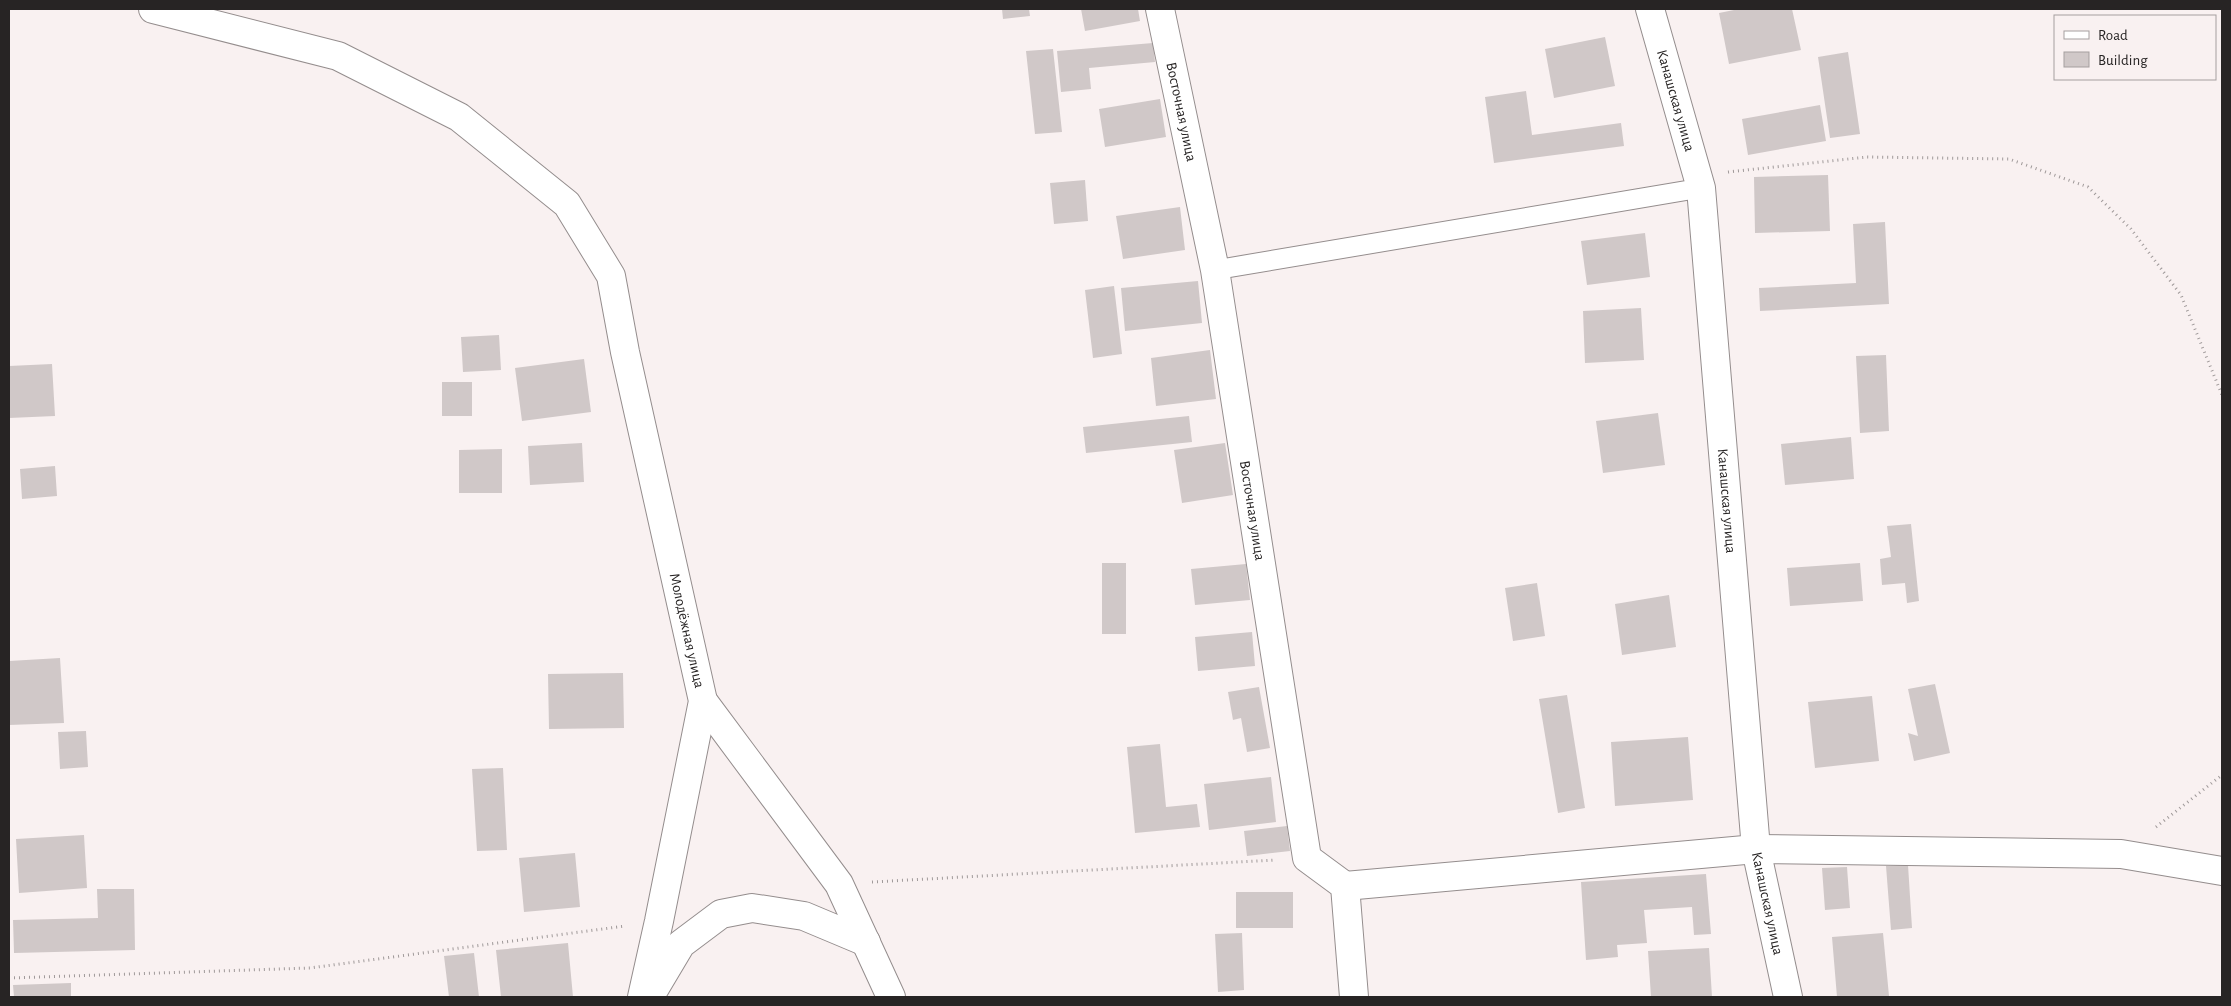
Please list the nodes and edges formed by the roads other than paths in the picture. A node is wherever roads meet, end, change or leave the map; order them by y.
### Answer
1 (154, 9) edge
2 (1160, 9) edge
3 (1650, 9) edge
4 (1699, 181) junction
5 (1215, 270) junction
6 (703, 701) junction
7 (1756, 849) junction
8 (2222, 871) edge
9 (1345, 886) junction
10 (866, 942) junction
11 (642, 997) edge
12 (649, 997) edge
13 (891, 997) edge
14 (1354, 997) edge
15 (1788, 997) edge

1 - 6 street, Молодёжная улица
2 - 5 street, Восточная улица
3 - 4 street, Канашская улица
4 - 5 lane
4 - 7 street, Канашская улица
5 - 9 street, Восточная улица
6 - 10 street
6 - 11 street, Молодёжная улица
7 - 8 street
7 - 9 street
7 - 15 street, Канашская улица
9 - 14 street
10 - 12 street
10 - 13 street

